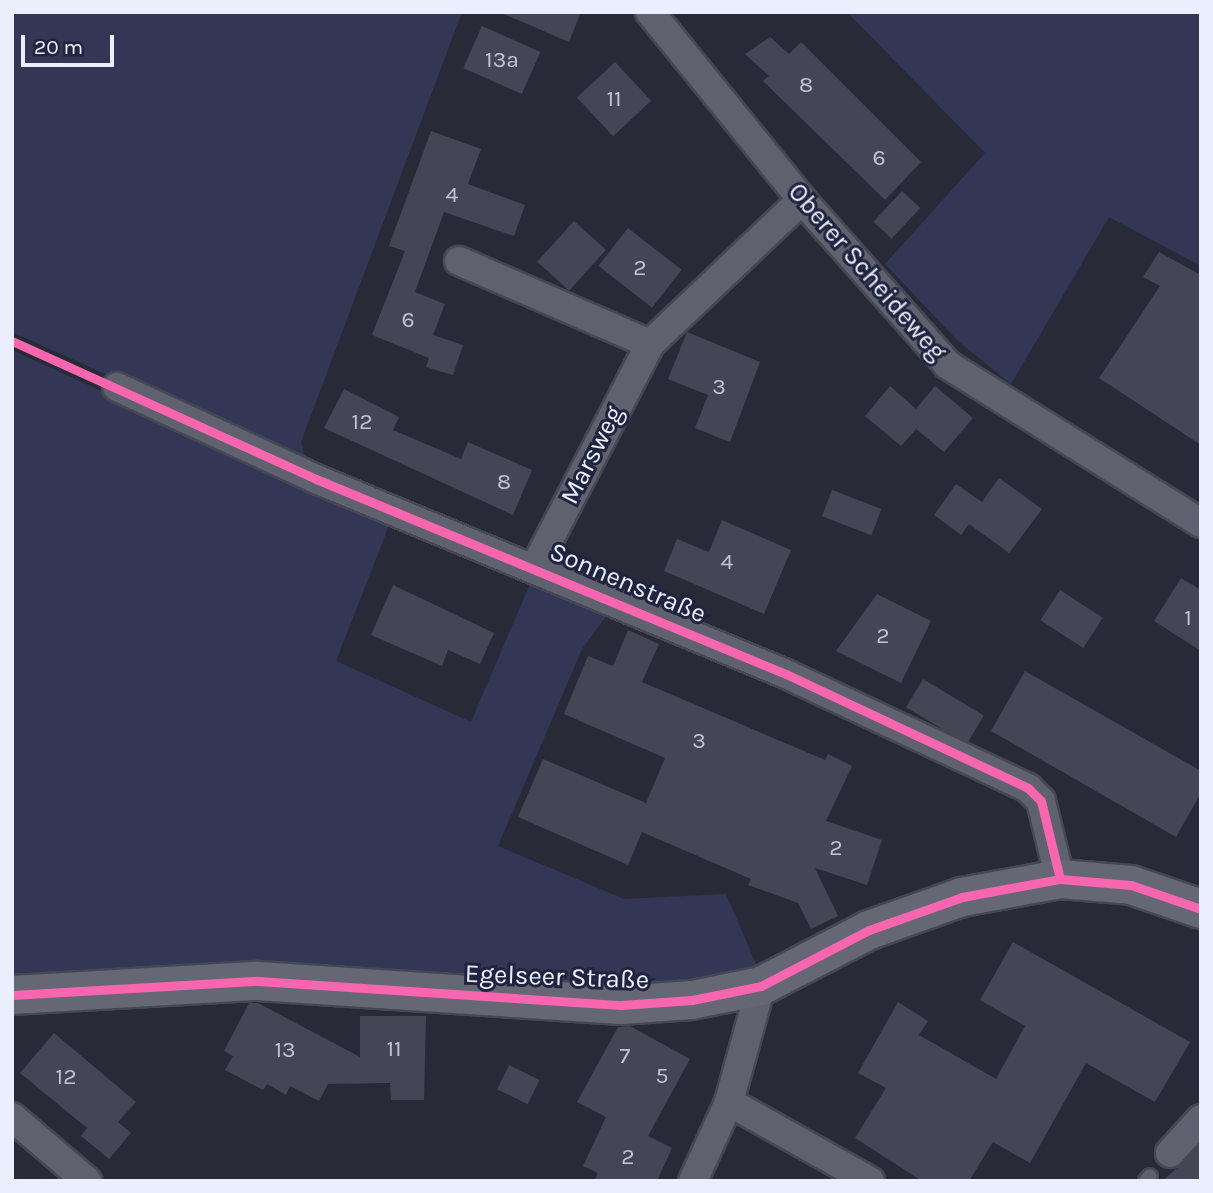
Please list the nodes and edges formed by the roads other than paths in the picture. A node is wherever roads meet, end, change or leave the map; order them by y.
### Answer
1 (650, 12) edge
2 (802, 200) junction
3 (459, 261) dead end
4 (650, 344) junction
5 (117, 387) dead end
6 (1201, 523) edge
7 (535, 566) junction
8 (1060, 878) junction
9 (1201, 909) edge
10 (761, 986) junction
11 (12, 995) edge
12 (729, 1102) junction
13 (12, 1117) edge
14 (1201, 1119) edge
15 (1170, 1153) dead end
16 (861, 1178) edge
17 (87, 1181) edge
18 (693, 1181) edge

1 - 2 street, Oberer Scheideweg
2 - 4 street, Marsweg
2 - 6 street, Oberer Scheideweg
3 - 4 street
4 - 7 street, Marsweg
5 - 7 street, Sonnenstraße
7 - 8 street, Sonnenstraße
8 - 9 street, Egelseer Straße
8 - 10 street, Egelseer Straße
10 - 11 street, Egelseer Straße
10 - 12 street
12 - 16 street
12 - 18 street
13 - 17 street
14 - 15 street

